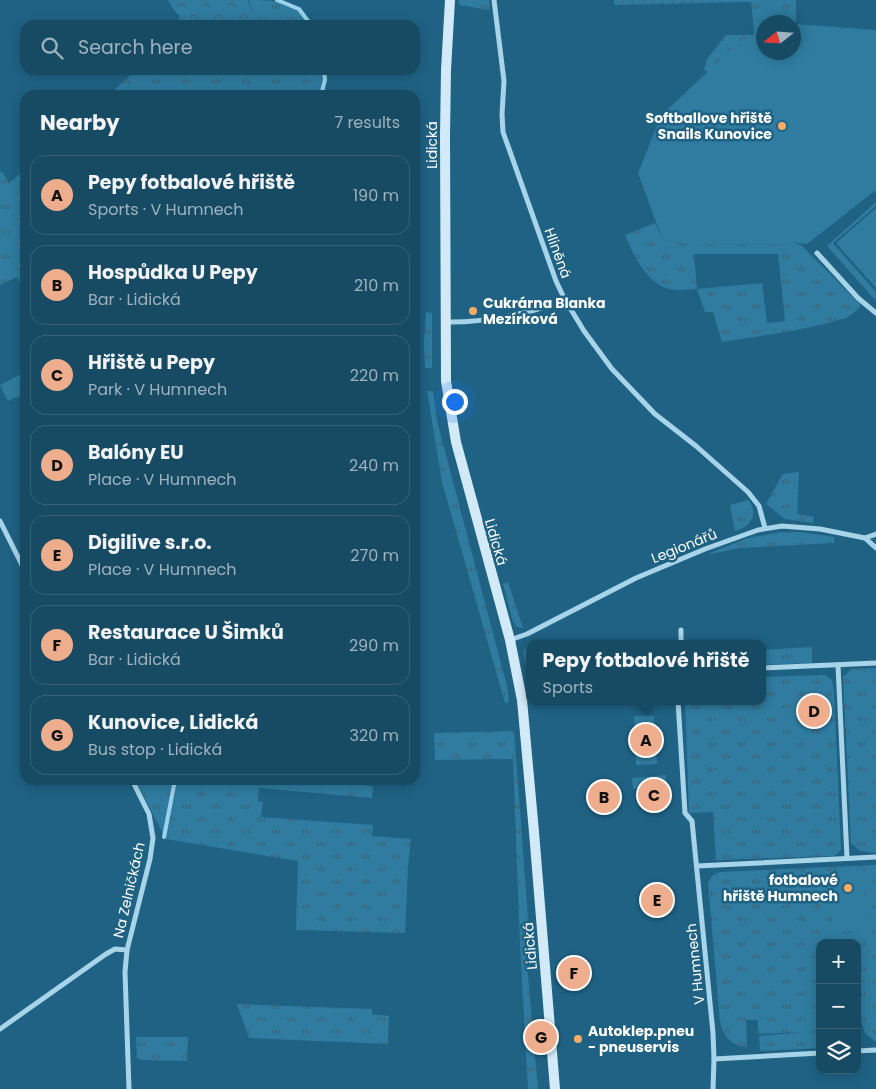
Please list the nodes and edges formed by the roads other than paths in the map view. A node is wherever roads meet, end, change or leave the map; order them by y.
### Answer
1 (450, 0) edge
2 (494, 0) edge
3 (817, 253) dead end
4 (564, 298) junction
5 (876, 313) edge
6 (445, 322) junction
7 (0, 521) edge
8 (765, 528) junction
9 (876, 534) edge
10 (865, 538) junction
11 (876, 548) edge
12 (20, 562) edge
13 (681, 630) dead end
14 (510, 640) junction
15 (682, 640) edge
16 (876, 663) edge
17 (838, 665) junction
18 (766, 668) edge
19 (678, 705) edge
20 (134, 785) edge
21 (876, 857) edge
22 (847, 858) junction
23 (697, 866) junction
24 (127, 950) junction
25 (0, 1029) edge
26 (876, 1050) edge
27 (861, 1051) edge
28 (816, 1053) edge
29 (714, 1059) junction
30 (129, 1089) edge
31 (555, 1089) edge
32 (712, 1089) edge

1 - 6 main road, Lidická
2 - 4 street, Hliněná
3 - 5 street
4 - 6 street
4 - 8 street, Hliněná
6 - 14 main road, Lidická
7 - 12 street
8 - 10 street, Legionářů
8 - 14 street, Legionářů
9 - 10 street
10 - 11 street
13 - 15 street
14 - 31 main road, Lidická
16 - 17 street
17 - 18 street
17 - 22 street
19 - 23 street, V Humnech
20 - 24 street, Na Zelničkách
21 - 22 street
22 - 23 street
23 - 29 street, V Humnech
24 - 25 street, Na Zelničkách
24 - 30 street, Na Zelničkách
26 - 27 street
28 - 29 street
29 - 32 street, V Humnech

